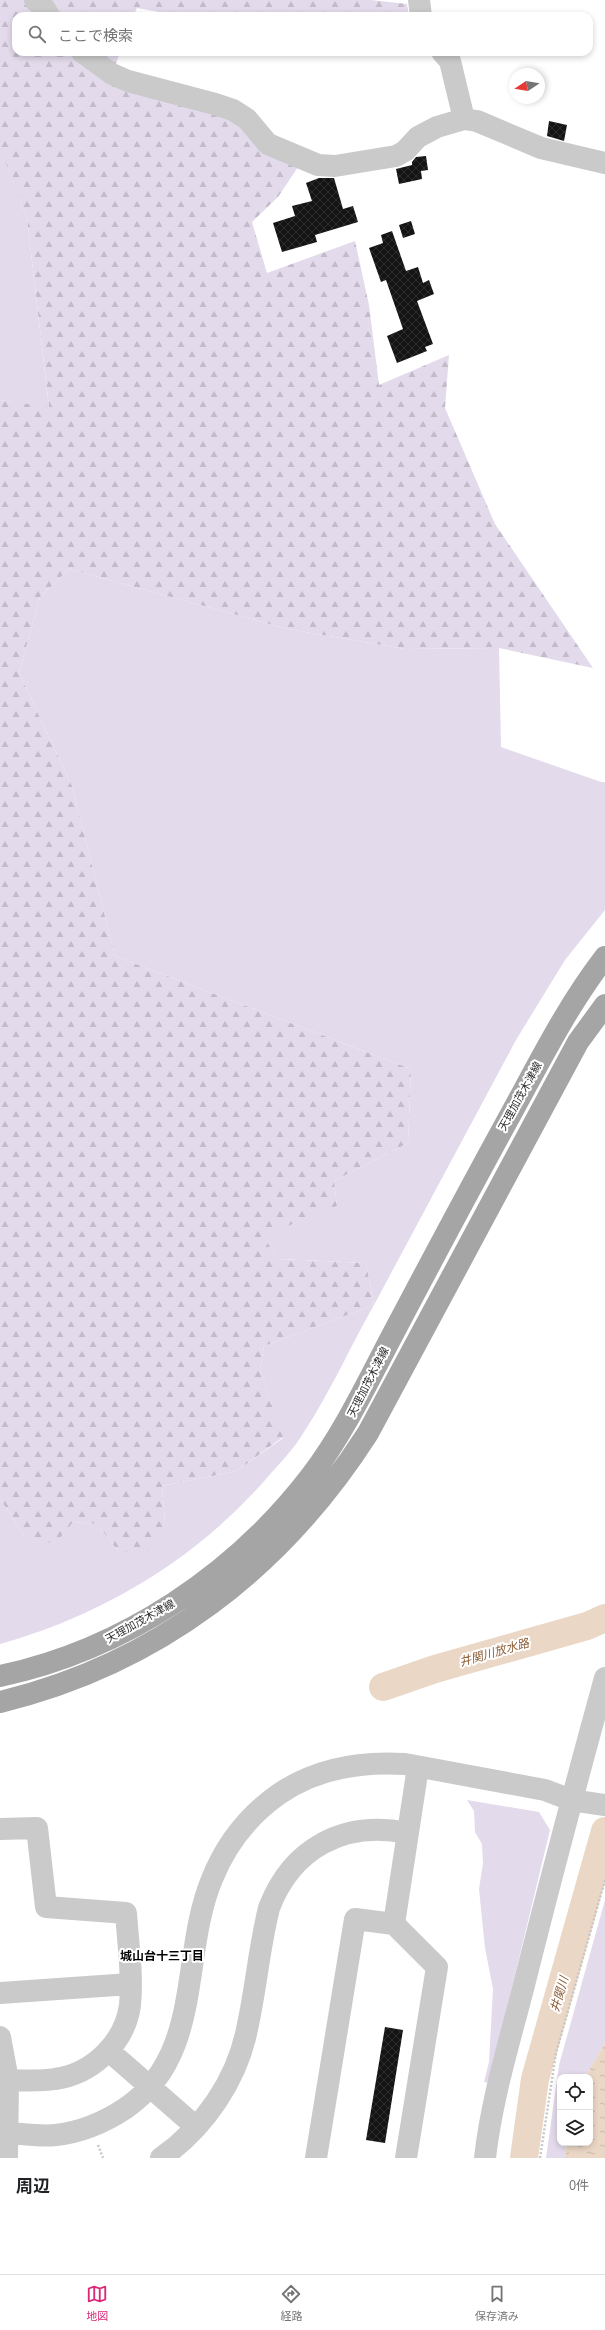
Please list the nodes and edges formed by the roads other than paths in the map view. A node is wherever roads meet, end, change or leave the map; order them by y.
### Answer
1 (35, 0) edge
2 (419, 0) edge
3 (47, 12) edge
4 (420, 12) edge
5 (87, 56) edge
6 (446, 56) edge
7 (464, 119) junction
8 (605, 163) edge
9 (605, 957) edge
10 (605, 1005) edge
11 (0, 1676) edge
12 (605, 1678) edge
13 (0, 1702) edge
14 (416, 1774) junction
15 (571, 1800) junction
16 (601, 1805) edge
17 (0, 1829) edge
18 (407, 1833) junction
19 (394, 1924) junction
20 (130, 1984) junction
21 (0, 1993) edge
22 (0, 2038) edge
23 (108, 2051) junction
24 (4, 2080) edge
25 (153, 2090) junction
26 (196, 2127) junction
27 (4, 2141) edge
28 (161, 2158) edge
29 (316, 2158) edge
30 (406, 2158) edge
31 (485, 2158) edge

1 - 3 street
2 - 4 street
5 - 7 street
6 - 7 street
7 - 8 street
9 - 11 main road, 天理加茂木津線
10 - 13 main road
12 - 15 street
14 - 15 street
14 - 18 street
14 - 25 street
15 - 16 street
15 - 31 street
17 - 20 street
18 - 19 street
18 - 26 street
19 - 29 street
19 - 30 street
20 - 21 street
20 - 23 street
22 - 24 street
23 - 24 street
23 - 25 street
24 - 27 street
25 - 26 street
25 - 27 street
26 - 28 street

